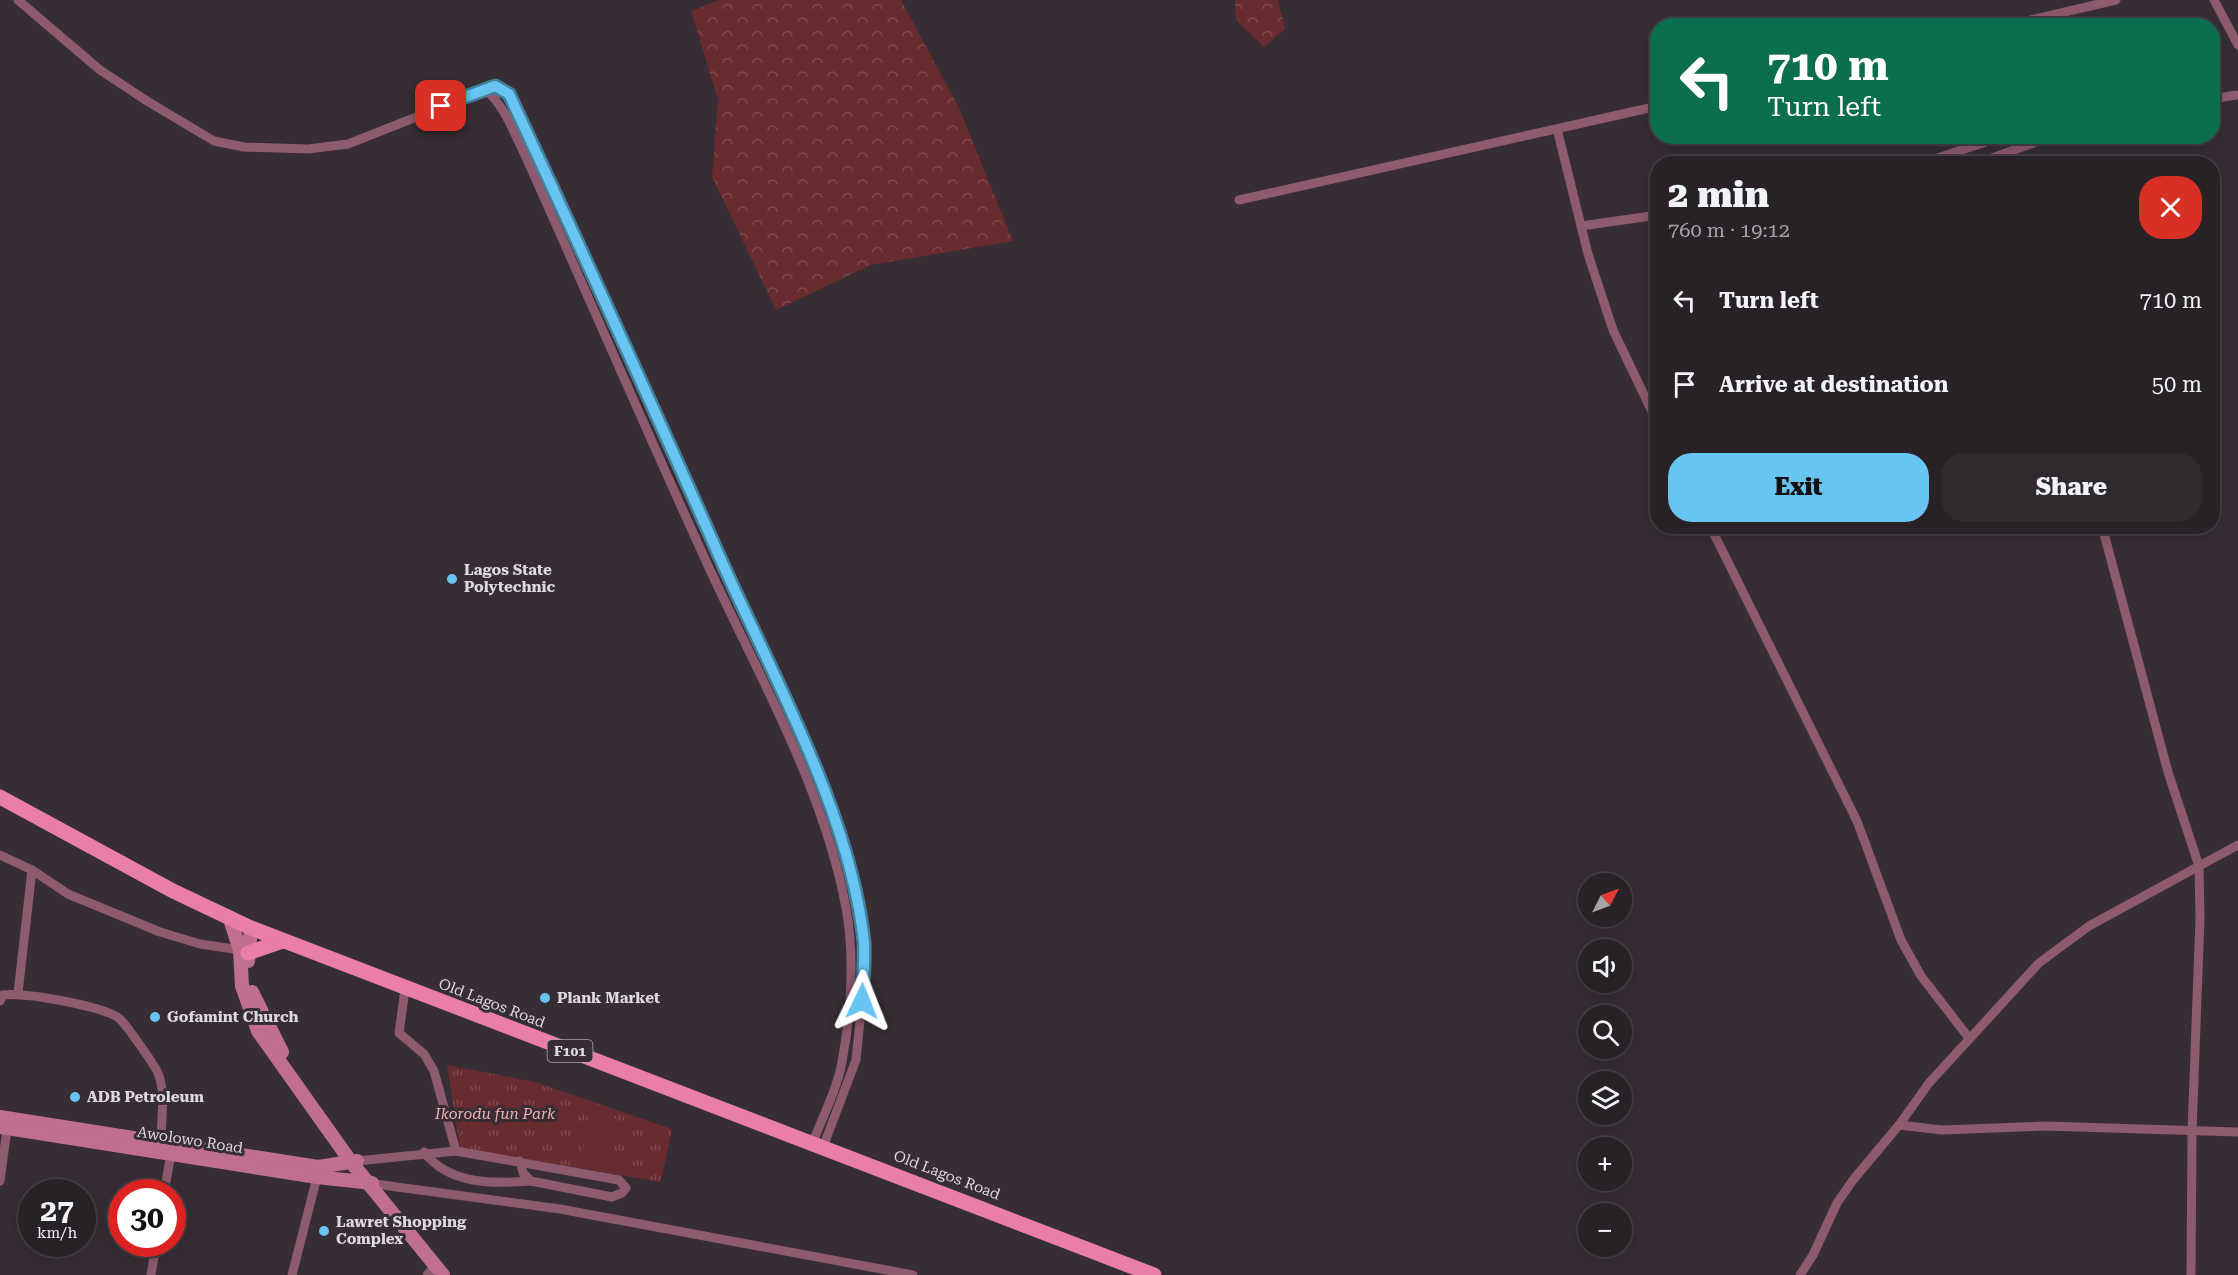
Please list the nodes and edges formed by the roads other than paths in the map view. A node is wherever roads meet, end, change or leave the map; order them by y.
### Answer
1 (18, 0) edge
2 (2116, 0) edge
3 (2214, 0) edge
4 (2039, 18) edge
5 (2238, 45) edge
6 (486, 90) junction
7 (2236, 95) dead end
8 (2220, 98) edge
9 (1650, 108) edge
10 (1557, 129) junction
11 (1972, 144) edge
12 (2033, 144) edge
13 (1940, 156) edge
14 (2005, 156) edge
15 (1239, 200) dead end
16 (1650, 216) edge
17 (1581, 226) junction
18 (1650, 407) edge
19 (1714, 534) edge
20 (2104, 534) edge
21 (0, 798) edge
22 (2238, 845) edge
23 (0, 855) edge
24 (2199, 866) junction
25 (32, 870) junction
26 (230, 919) junction
27 (251, 928) junction
28 (283, 941) junction
29 (244, 952) junction
30 (405, 989) junction
31 (18, 993) junction
32 (0, 1001) edge
33 (1969, 1038) junction
34 (2, 1124) edge
35 (1899, 1125) junction
36 (2192, 1132) junction
37 (2238, 1132) edge
38 (161, 1142) junction
39 (818, 1145) junction
40 (456, 1151) junction
41 (424, 1152) junction
42 (171, 1154) junction
43 (520, 1161) junction
44 (354, 1162) junction
45 (317, 1178) junction
46 (166, 1179) edge
47 (531, 1180) junction
48 (0, 1181) edge
49 (370, 1183) junction
50 (154, 1257) edge
51 (435, 1272) edge
52 (900, 1274) edge
53 (151, 1275) edge
54 (292, 1275) edge
55 (453, 1275) edge
56 (913, 1275) edge
57 (1154, 1275) edge
58 (1800, 1275) edge
59 (2191, 1275) edge

1 - 6 street
2 - 4 street
3 - 5 street
6 - 39 street
6 - 39 street
7 - 8 street
9 - 10 street
10 - 15 street
10 - 17 street
11 - 13 street
12 - 14 street
16 - 17 street
17 - 18 street
19 - 33 street
20 - 24 street
21 - 26 main road, Old Lagos Road / F101
22 - 24 street
23 - 25 street
24 - 33 street
24 - 36 street
25 - 29 street
25 - 31 street
26 - 27 main road, Old Lagos Road / F101
26 - 29 main road
27 - 28 main road, Old Lagos Road / F101
27 - 29 main road
28 - 29 main road
28 - 30 main road, Old Lagos Road / F101
29 - 44 main road
30 - 39 main road, Old Lagos Road / F101
30 - 40 street
31 - 32 street
31 - 38 street
33 - 35 street
34 - 38 main road, Awolowo Road
34 - 42 main road, Awolowo Road
34 - 48 street
35 - 36 street
35 - 58 street
36 - 37 street
36 - 59 street
38 - 44 main road, Awolowo Road
39 - 57 main road, Old Lagos Road / F101
40 - 41 street
40 - 43 street
41 - 44 street
41 - 47 street
42 - 45 main road, Awolowo Road
42 - 46 street
43 - 47 street
43 - 47 street
44 - 49 main road
45 - 49 main road, Awolowo Road
45 - 54 street
49 - 51 main road
49 - 52 street
49 - 55 main road
50 - 53 street
52 - 56 street

